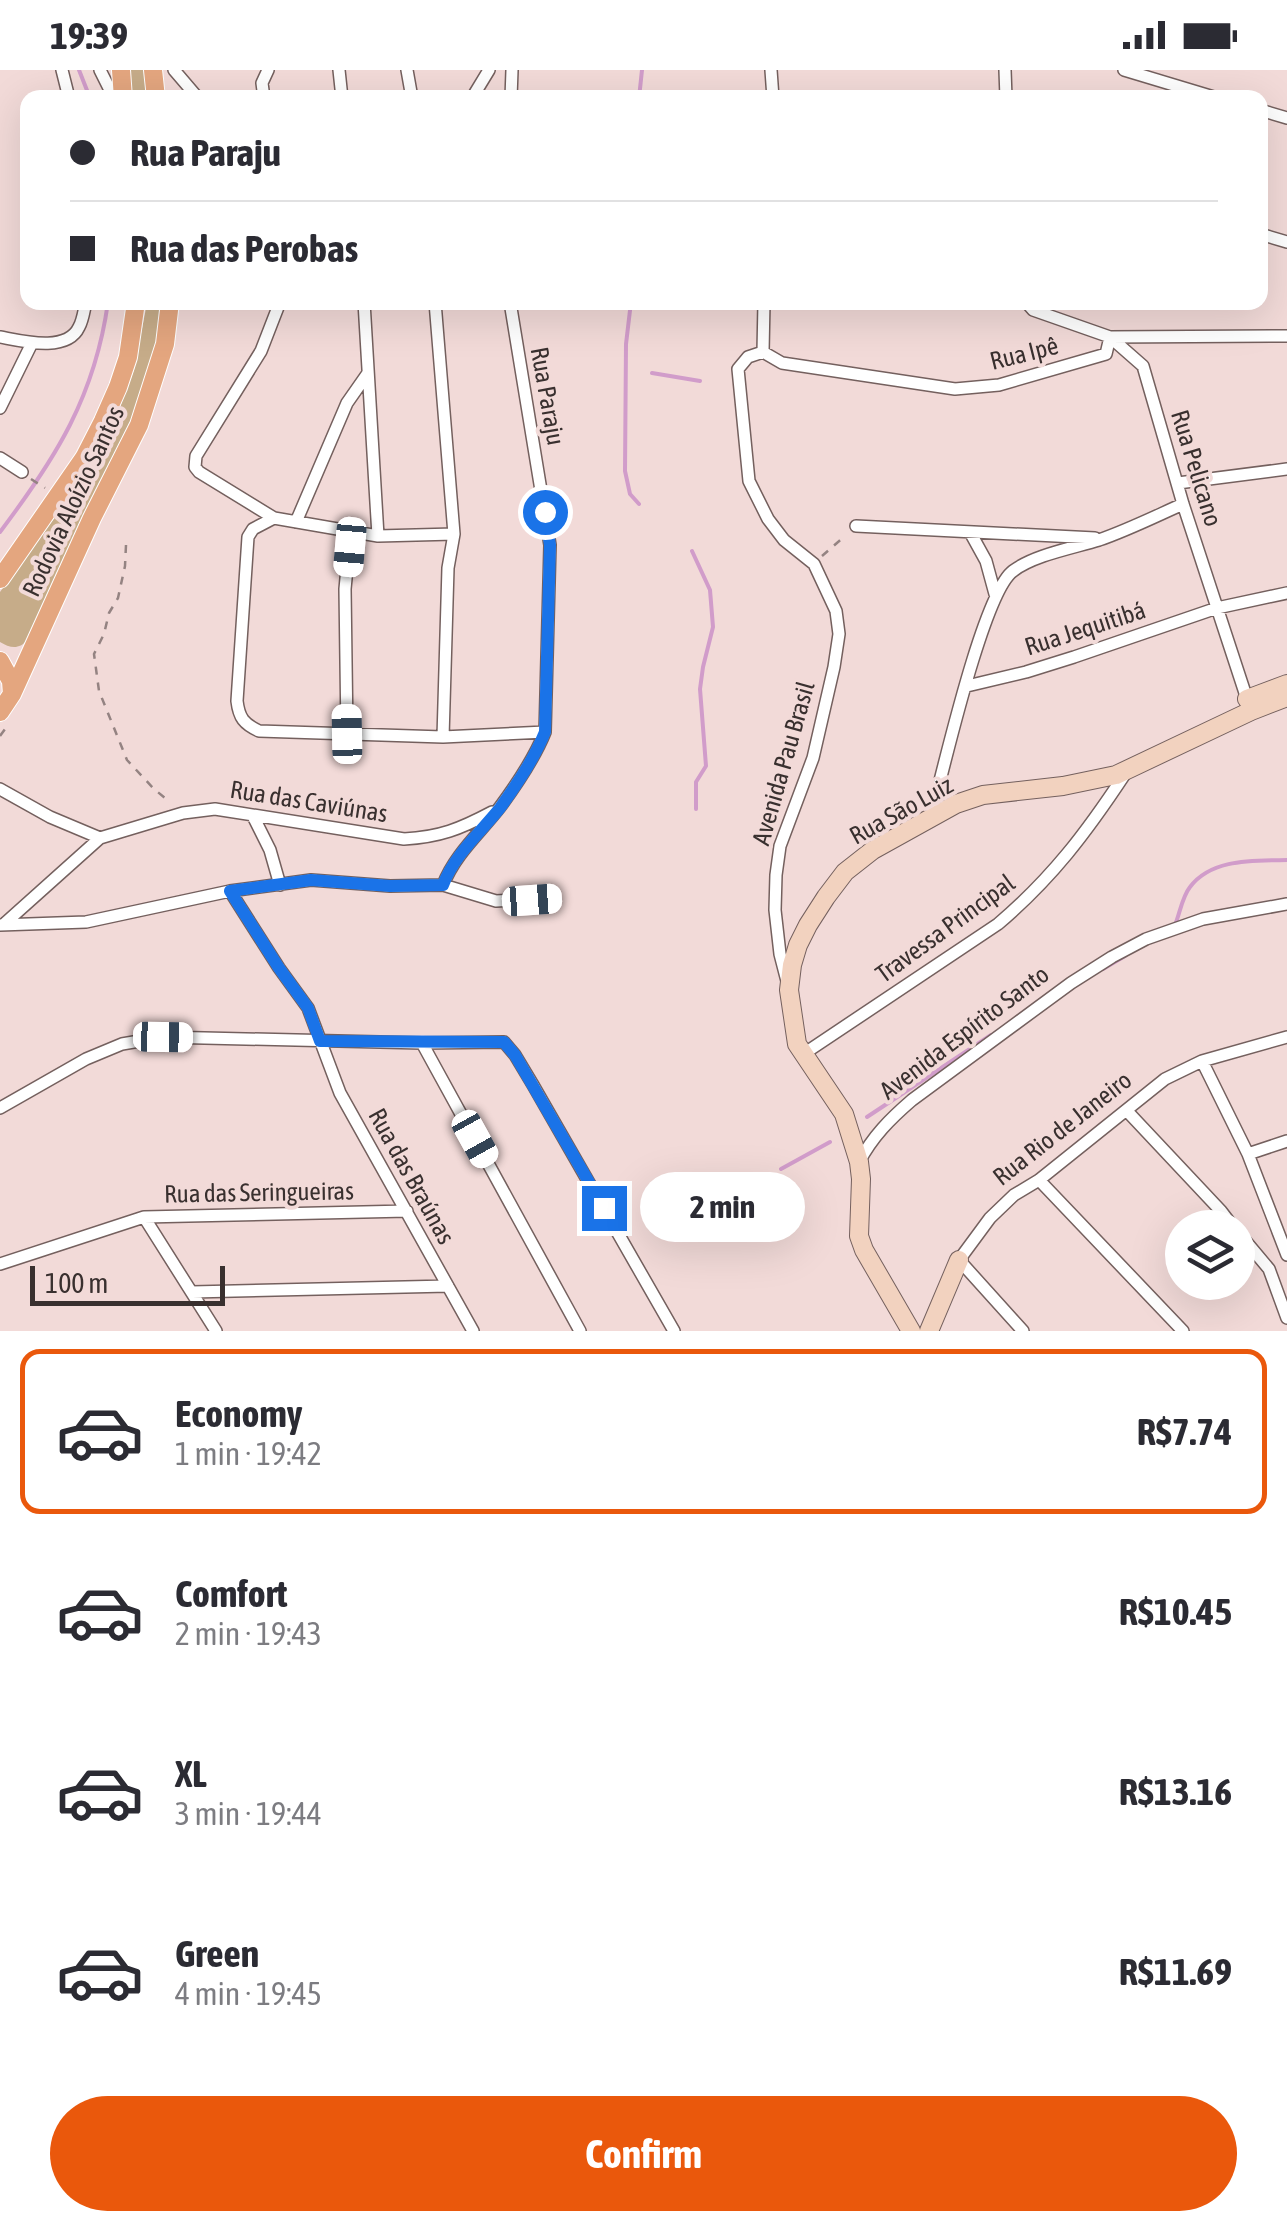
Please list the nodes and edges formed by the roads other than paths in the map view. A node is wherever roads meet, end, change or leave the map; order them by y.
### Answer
1 (174, 70) edge
2 (1124, 70) edge
3 (191, 90) edge
4 (1190, 90) edge
5 (84, 310) edge
6 (135, 310) edge
7 (169, 310) edge
8 (277, 310) edge
9 (364, 310) edge
10 (435, 310) edge
11 (511, 310) edge
12 (764, 310) edge
13 (1033, 310) edge
14 (1110, 336) junction
15 (1287, 336) edge
16 (0, 337) edge
17 (32, 342) junction
18 (762, 352) junction
19 (368, 372) junction
20 (0, 408) edge
21 (0, 458) edge
22 (1287, 469) edge
23 (25, 475) road end
24 (1178, 483) junction
25 (1184, 504) junction
26 (274, 518) junction
27 (296, 522) junction
28 (856, 526) road end
29 (970, 532) junction
30 (353, 533) junction
31 (454, 534) junction
32 (378, 536) junction
33 (1104, 538) junction
34 (0, 579) edge
35 (1287, 593) edge
36 (995, 594) junction
37 (1217, 608) junction
38 (0, 661) edge
39 (1287, 684) edge
40 (966, 686) junction
41 (12, 694) junction
42 (1287, 698) edge
43 (1249, 705) junction
44 (0, 712) edge
45 (545, 732) junction
46 (347, 734) junction
47 (444, 737) junction
48 (1127, 770) junction
49 (0, 789) edge
50 (500, 807) junction
51 (253, 816) junction
52 (932, 816) junction
53 (100, 838) junction
54 (280, 885) junction
55 (443, 885) junction
56 (230, 891) junction
57 (552, 898) dead end
58 (1287, 901) edge
59 (2, 925) edge
60 (789, 990) junction
61 (1287, 1037) edge
62 (320, 1041) junction
63 (422, 1043) junction
64 (806, 1053) junction
65 (1202, 1061) junction
66 (0, 1108) edge
67 (1127, 1110) junction
68 (1287, 1141) edge
69 (1248, 1154) junction
70 (859, 1162) junction
71 (1038, 1180) junction
72 (1222, 1210) edge
73 (406, 1211) junction
74 (144, 1217) junction
75 (1255, 1252) edge
76 (1287, 1258) edge
77 (959, 1260) junction
78 (0, 1264) edge
79 (1270, 1269) junction
80 (448, 1286) junction
81 (192, 1292) junction
82 (1287, 1318) edge
83 (216, 1331) edge
84 (473, 1331) edge
85 (580, 1331) edge
86 (674, 1331) edge
87 (911, 1331) edge
88 (929, 1331) edge
89 (1022, 1331) edge
90 (1183, 1331) edge

1 - 3 street
2 - 4 street
5 - 17 street
6 - 34 main road, Rodovia Aloízio Santos
7 - 41 main road, Rodovia Aloízio Santos
8 - 26 street
9 - 19 street
10 - 31 street
11 - 45 street, Rua Paraju
12 - 18 street
13 - 14 street, Rua Pelicano
14 - 15 street
14 - 18 street, Rua Ipê
14 - 24 street, Rua Pelicano
16 - 17 street
17 - 20 street
18 - 60 street, Avenida Pau Brasil
19 - 27 street
19 - 32 street
21 - 23 street
22 - 24 street
24 - 25 street, Rua Pelicano
25 - 33 street
25 - 37 street, Rua Pelicano
26 - 27 street
26 - 46 street
27 - 30 street
28 - 29 street
29 - 33 street
29 - 36 street
30 - 32 street
30 - 46 street
31 - 32 street
31 - 47 street
33 - 36 street
35 - 37 street, Rua Jequitibá
36 - 40 street
37 - 40 street, Rua Jequitibá
37 - 43 street, Rua Pelicano
38 - 41 main road
39 - 43 street, Rua São Luiz
40 - 52 street
41 - 44 main road, Rodovia Aloízio Santos
42 - 43 street, Rua São Luiz
43 - 48 street, Rua São Luiz
45 - 47 street
45 - 50 street, Rua Paraju
46 - 47 street
48 - 52 street, Rua São Luiz
48 - 64 street, Travessa Principal
49 - 53 street
50 - 51 street, Rua das Caviúnas
50 - 55 street, Rua Paraju
51 - 53 street, Rua das Caviúnas
51 - 54 street
52 - 60 street, Rua São Luiz
53 - 59 street
54 - 55 street
54 - 56 street
55 - 57 street
56 - 59 street
56 - 62 street, Rua das Braúnas
58 - 70 street, Avenida Espírito Santo
60 - 64 street, Rua São Luiz
61 - 65 street, Rua Rio de Janeiro
62 - 63 street
62 - 66 street
62 - 73 street, Rua das Braúnas
63 - 85 street
63 - 86 street
64 - 70 street, Rua São Luiz
65 - 67 street, Rua Rio de Janeiro
65 - 69 street
67 - 71 street, Rua Rio de Janeiro
67 - 72 street
68 - 69 street
69 - 76 street
70 - 87 street
71 - 77 street, Rua Rio de Janeiro
71 - 90 street
73 - 74 street, Rua das Seringueiras
73 - 80 street, Rua das Braúnas
74 - 78 street, Rua das Seringueiras
74 - 81 street
75 - 79 street
76 - 79 street
77 - 88 street, Rua Rio de Janeiro
77 - 89 street
79 - 82 street
80 - 81 street
80 - 84 street, Rua das Braúnas
81 - 83 street

